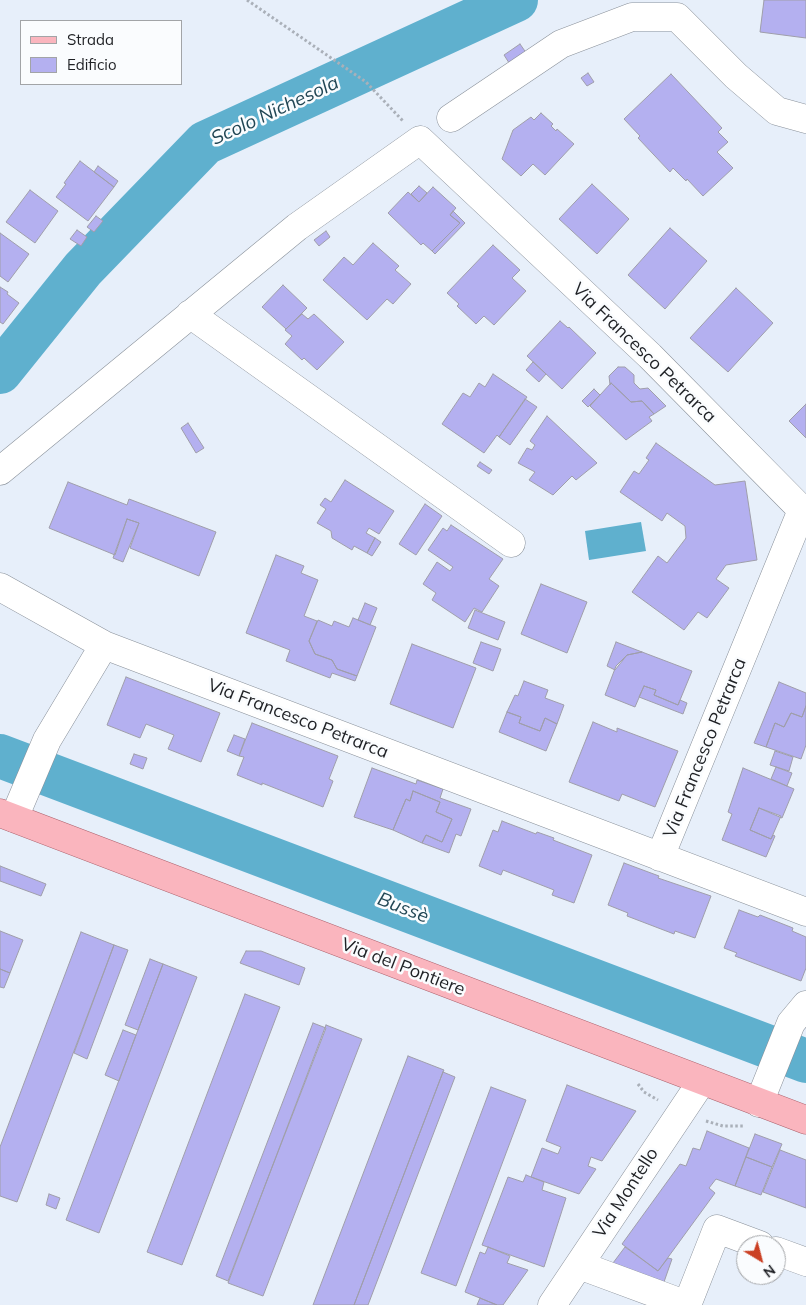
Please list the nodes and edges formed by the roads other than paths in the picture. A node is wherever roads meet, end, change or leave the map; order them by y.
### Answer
1 (451, 118) dead end
2 (806, 119) edge
3 (190, 314) junction
4 (0, 471) edge
5 (510, 544) dead end
6 (0, 587) edge
7 (104, 645) junction
8 (13, 809) edge
9 (660, 857) junction
10 (806, 912) edge
11 (798, 1014) edge
12 (702, 1081) junction
13 (758, 1103) junction
14 (806, 1120) edge
15 (736, 1236) edge
16 (786, 1255) edge
17 (806, 1262) edge
18 (579, 1265) junction
19 (552, 1305) edge

1 - 2 street
3 - 4 street
3 - 5 street
3 - 9 street, Via Francesco Petrarca
6 - 7 street, Via Francesco Petrarca
7 - 8 street
7 - 9 street, Via Francesco Petrarca
8 - 12 main road, Via del Pontiere
9 - 10 street, Via Francesco Petrarca
11 - 13 street
12 - 13 main road, Via del Pontiere
12 - 18 street, Via Montello
13 - 14 main road, Via del Pontiere
15 - 18 street
16 - 17 street
18 - 19 street, Via Montello

